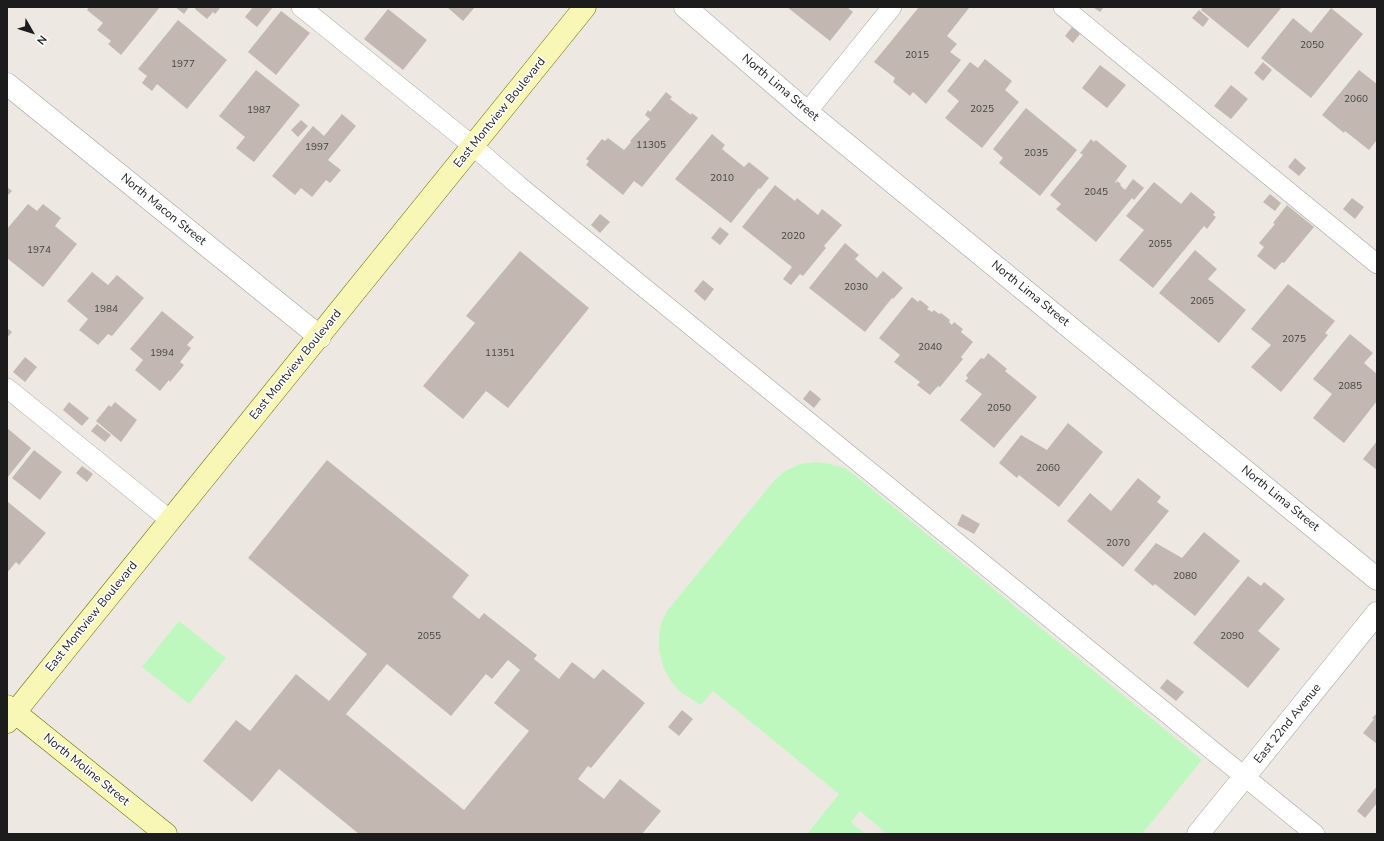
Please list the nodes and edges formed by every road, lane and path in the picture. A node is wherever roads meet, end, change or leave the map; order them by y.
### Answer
1 (301, 7) edge
2 (585, 7) edge
3 (685, 7) edge
4 (892, 7) edge
5 (1063, 7) edge
6 (7, 84) edge
7 (807, 112) junction
8 (474, 146) junction
9 (1377, 264) edge
10 (320, 337) junction
11 (7, 388) edge
12 (170, 520) junction
13 (1377, 579) edge
14 (1377, 613) edge
15 (10, 714) edge
16 (1244, 777) junction
17 (166, 834) edge
18 (1198, 834) edge
19 (1315, 834) edge

1 - 8 lane
2 - 8 main road, East Montview Boulevard
3 - 7 street, North Lima Street
4 - 7 lane
5 - 9 lane
6 - 10 street, North Macon Street
7 - 13 street, North Lima Street
8 - 10 main road, East Montview Boulevard
8 - 16 lane
10 - 12 main road, East Montview Boulevard
11 - 12 lane
12 - 15 main road, East Montview Boulevard
14 - 16 street, East 22nd Avenue
15 - 17 main road, North Moline Street
16 - 18 street, East 22nd Avenue
16 - 19 lane

